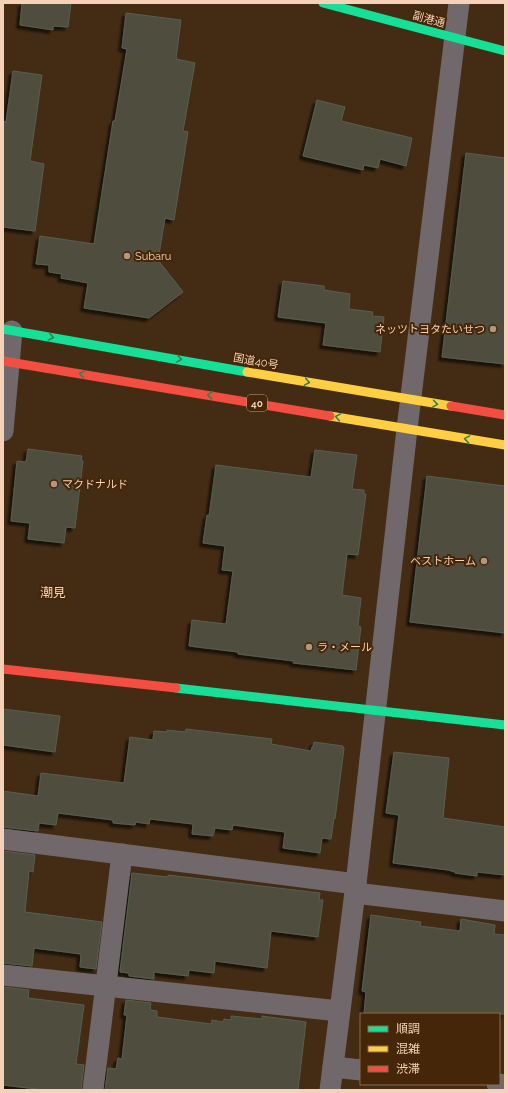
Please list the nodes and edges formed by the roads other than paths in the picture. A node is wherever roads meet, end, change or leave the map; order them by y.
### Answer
1 (323, 3) edge
2 (459, 3) edge
3 (454, 38) junction
4 (505, 51) edge
5 (8, 330) edge
6 (6, 361) edge
7 (411, 400) junction
8 (505, 415) edge
9 (407, 429) junction
10 (3, 431) edge
11 (505, 445) edge
12 (3, 669) edge
13 (376, 711) junction
14 (505, 725) edge
15 (3, 839) edge
16 (122, 854) junction
17 (356, 889) junction
18 (505, 911) edge
19 (3, 975) edge
20 (106, 987) junction
21 (339, 1012) junction
22 (333, 1067) junction
23 (360, 1070) edge
24 (93, 1090) edge
25 (330, 1090) edge

1 - 3 main road, 副港通
2 - 3 street
3 - 4 main road, 副港通
3 - 7 street
5 - 6 street
5 -> 7 main road, 国道40号
9 -> 6 main road, 40
6 - 10 street
7 -> 8 main road, 国道40号
7 - 9 street
11 -> 9 main road, 40
9 - 13 street
12 - 13 main road
13 - 14 main road
13 - 17 street
15 - 16 street
16 - 17 street
16 - 20 street
17 - 18 street
17 - 21 street
19 - 20 street
20 - 21 street
20 - 24 street
21 - 22 street
22 - 23 street
22 - 25 street

